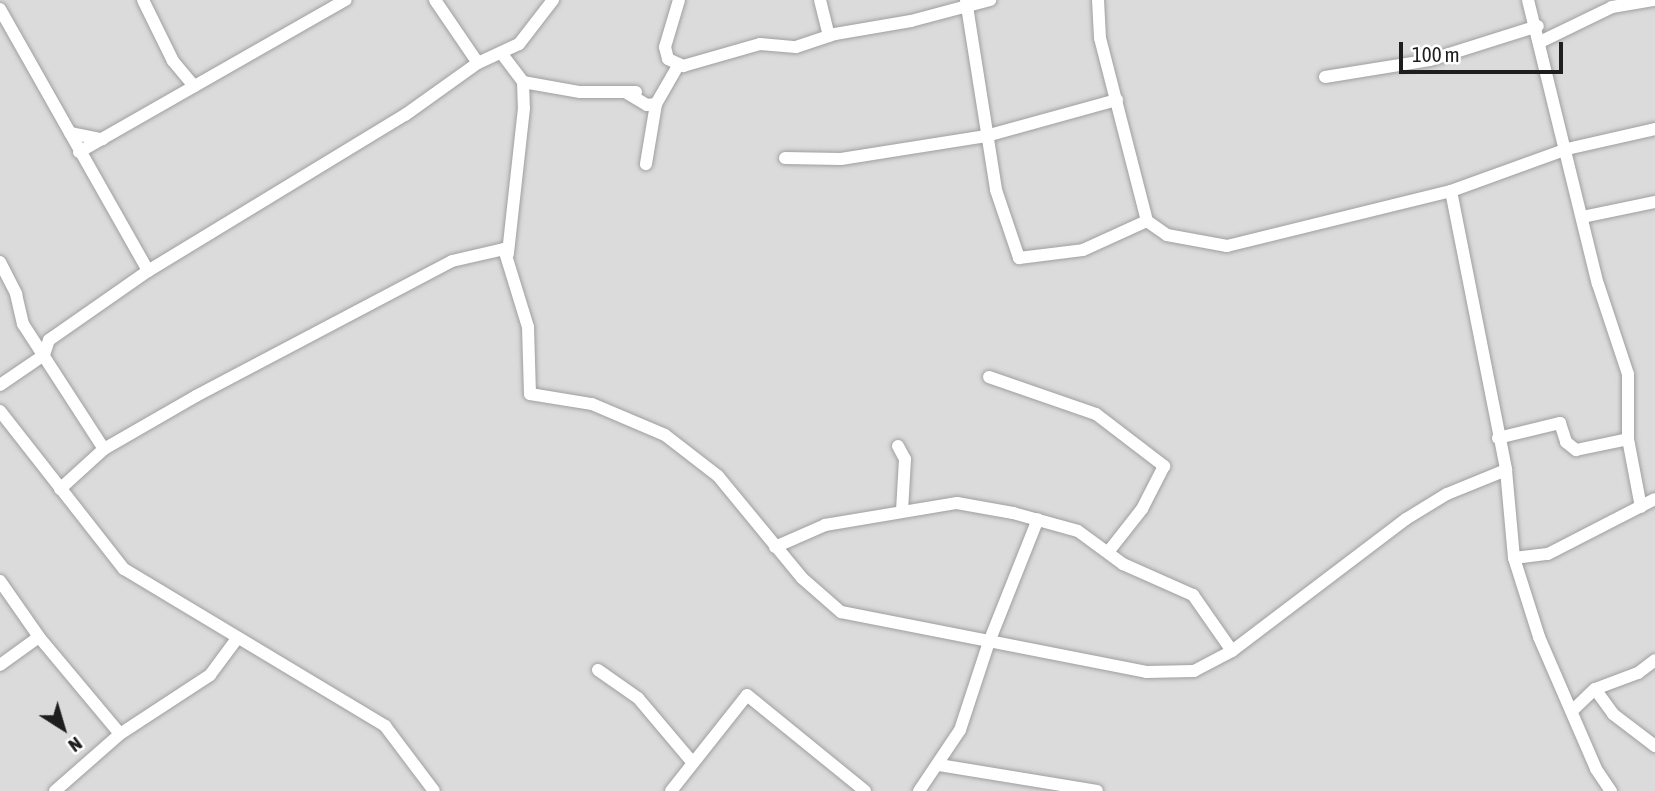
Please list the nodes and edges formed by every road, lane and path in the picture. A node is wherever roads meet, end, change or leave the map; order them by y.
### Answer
1 (143, 0) edge
2 (346, 0) edge
3 (435, 0) edge
4 (553, 0) edge
5 (680, 0) edge
6 (820, 0) edge
7 (990, 0) edge
8 (1098, 0) edge
9 (1528, 0) edge
10 (1654, 0) edge
11 (965, 5) edge
12 (0, 9) edge
13 (1538, 26) junction
14 (829, 36) junction
15 (1540, 42) junction
16 (502, 54) junction
17 (478, 64) junction
18 (679, 64) junction
19 (1325, 78) dead end
20 (523, 82) junction
21 (194, 86) junction
22 (1117, 100) junction
23 (656, 104) junction
24 (1655, 129) edge
25 (70, 133) junction
26 (989, 135) junction
27 (102, 139) junction
28 (1567, 149) junction
29 (79, 152) junction
30 (785, 158) dead end
31 (646, 164) dead end
32 (1451, 191) junction
33 (1655, 202) edge
34 (1583, 217) junction
35 (1147, 220) junction
36 (508, 254) junction
37 (0, 262) edge
38 (148, 271) junction
39 (44, 355) junction
40 (989, 377) dead end
41 (0, 385) edge
42 (0, 411) edge
43 (1498, 438) junction
44 (1629, 439) junction
45 (898, 446) dead end
46 (104, 449) junction
47 (1506, 470) junction
48 (60, 489) junction
49 (1655, 499) edge
50 (1641, 507) junction
51 (902, 511) junction
52 (1038, 519) junction
53 (775, 547) junction
54 (1109, 551) junction
55 (1514, 558) junction
56 (0, 581) edge
57 (38, 637) junction
58 (236, 640) junction
59 (989, 642) junction
60 (1232, 651) junction
61 (1655, 660) edge
62 (0, 665) edge
63 (598, 670) dead end
64 (1595, 689) junction
65 (1573, 710) junction
66 (120, 734) junction
67 (1655, 746) edge
68 (693, 763) junction
69 (939, 765) junction
70 (1596, 769) junction
71 (55, 791) edge
72 (434, 791) edge
73 (671, 791) edge
74 (865, 791) edge
75 (919, 791) edge
76 (1097, 791) edge
77 (1598, 791) edge
78 (1611, 791) edge

1 - 21 street
2 - 21 street
3 - 17 street
4 - 16 street
5 - 18 street
6 - 14 street
7 - 11 street
8 - 22 street
9 - 13 street
10 - 15 street
11 - 14 street
11 - 26 street
12 - 25 street
13 - 15 street
13 - 19 street
14 - 18 street
15 - 28 street
16 - 17 street
16 - 20 street
17 - 38 street
18 - 23 street
20 - 23 street
20 - 36 street
21 - 27 street
22 - 26 street
22 - 35 street
23 - 31 street
24 - 28 street
25 - 27 street
25 - 29 street
26 - 30 street
26 - 35 street
27 - 29 street
28 - 32 street
28 - 34 street
29 - 38 street
32 - 35 street
32 - 43 street
33 - 34 street
34 - 44 street
36 - 46 street
36 - 53 street
37 - 39 street
38 - 39 street
39 - 41 street
39 - 46 street
40 - 54 street
42 - 48 street
43 - 44 street
43 - 47 street
44 - 50 street
45 - 51 street
46 - 48 street
47 - 55 street
47 - 60 street
48 - 58 street
49 - 50 street
50 - 55 street
51 - 52 street
51 - 53 street
52 - 54 street
52 - 59 street
53 - 59 street
54 - 60 street
55 - 65 street
56 - 57 street
57 - 62 street
57 - 66 street
58 - 66 street
58 - 72 street
59 - 60 street
59 - 69 street
61 - 64 street
63 - 68 street
64 - 65 street
64 - 67 street
65 - 70 street
66 - 71 street
68 - 73 street
68 - 74 street
69 - 75 street
69 - 76 street
70 - 77 street
70 - 78 street

